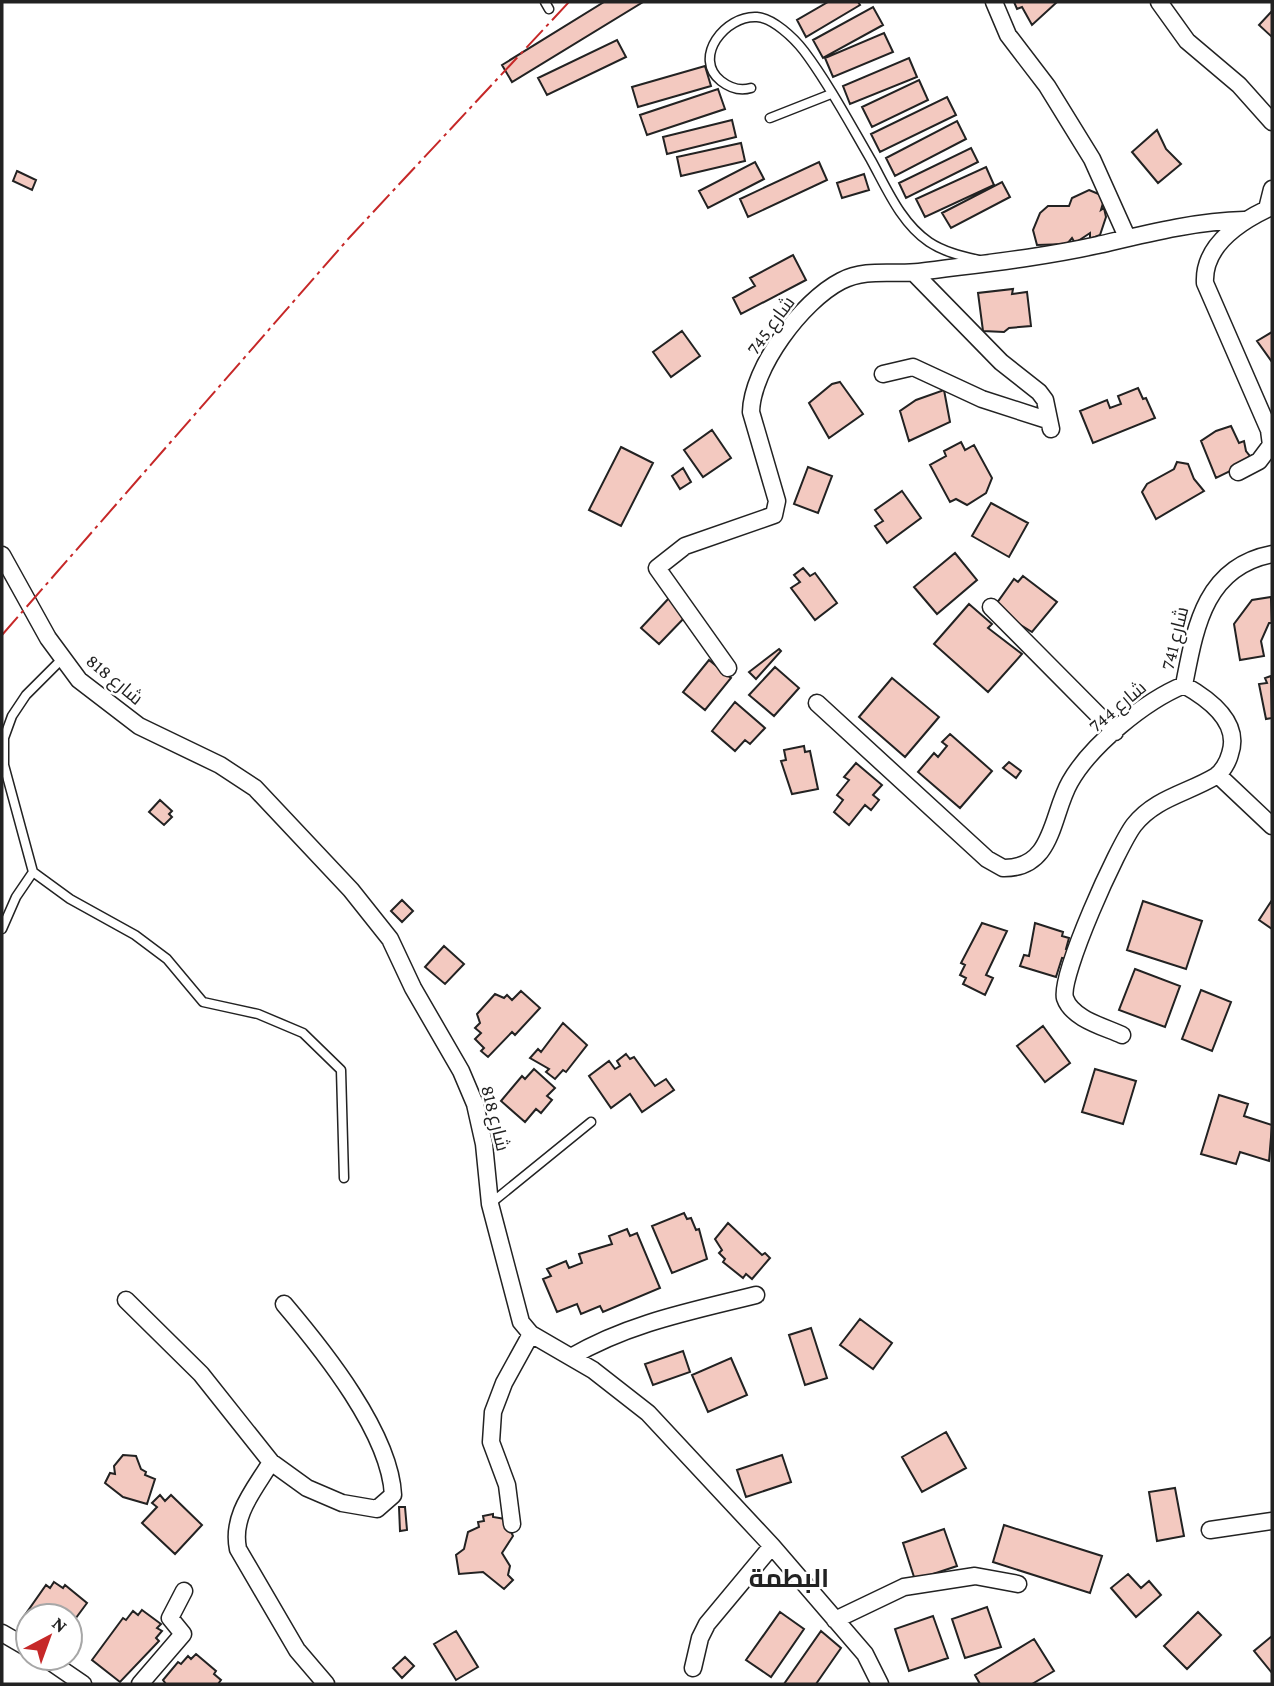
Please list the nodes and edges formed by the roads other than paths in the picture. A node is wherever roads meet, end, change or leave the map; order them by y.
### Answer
1 (994, 2) edge
2 (1158, 2) edge
3 (751, 89) dead end
4 (831, 94) junction
5 (770, 118) dead end
6 (1272, 122) edge
7 (1272, 189) edge
8 (1270, 212) edge
9 (1244, 220) junction
10 (1127, 237) junction
11 (993, 262) junction
12 (914, 272) junction
13 (883, 374) dead end
14 (1238, 472) dead end
15 (1272, 554) edge
16 (2, 555) edge
17 (991, 607) dead end
18 (62, 659) junction
19 (728, 668) dead end
20 (1184, 685) junction
21 (817, 703) dead end
22 (1115, 732) junction
23 (1218, 775) junction
24 (1272, 825) edge
25 (33, 872) junction
26 (2, 929) edge
27 (1122, 1035) dead end
28 (591, 1122) dead end
29 (344, 1178) dead end
30 (490, 1204) junction
31 (756, 1295) dead end
32 (126, 1300) dead end
33 (284, 1304) dead end
34 (531, 1334) junction
35 (571, 1357) junction
36 (271, 1462) junction
37 (1272, 1521) edge
38 (512, 1524) dead end
39 (1210, 1530) dead end
40 (772, 1546) junction
41 (1018, 1584) dead end
42 (184, 1591) dead end
43 (835, 1620) junction
44 (693, 1668) dead end
45 (65, 1672) edge
46 (83, 1684) edge
47 (140, 1684) edge
48 (326, 1684) edge
49 (880, 1684) edge

1 - 10 street
2 - 6 street
3 - 4 lane
4 - 5 lane
4 - 11 lane
7 - 8 street
8 - 9 street
9 - 10 street, شارع 745
9 - 14 street
10 - 11 street, شارع 745
11 - 12 street, شارع 745
12 - 13 street
12 - 19 street, شارع 745
15 - 20 street, شارع 741
16 - 18 street, شارع 818
17 - 22 street
18 - 25 lane
18 - 30 street, شارع 818
20 - 22 street, شارع 744
20 - 23 street
21 - 22 street, شارع 744
23 - 24 street
23 - 27 street
25 - 26 lane
25 - 29 lane
28 - 30 lane
30 - 34 street, شارع 818
31 - 35 street
32 - 36 street
33 - 36 street
34 - 35 street
34 - 38 street
35 - 40 street
36 - 48 street
37 - 39 street
40 - 43 street
40 - 44 street
41 - 43 street
42 - 47 street
43 - 49 street
45 - 46 street

